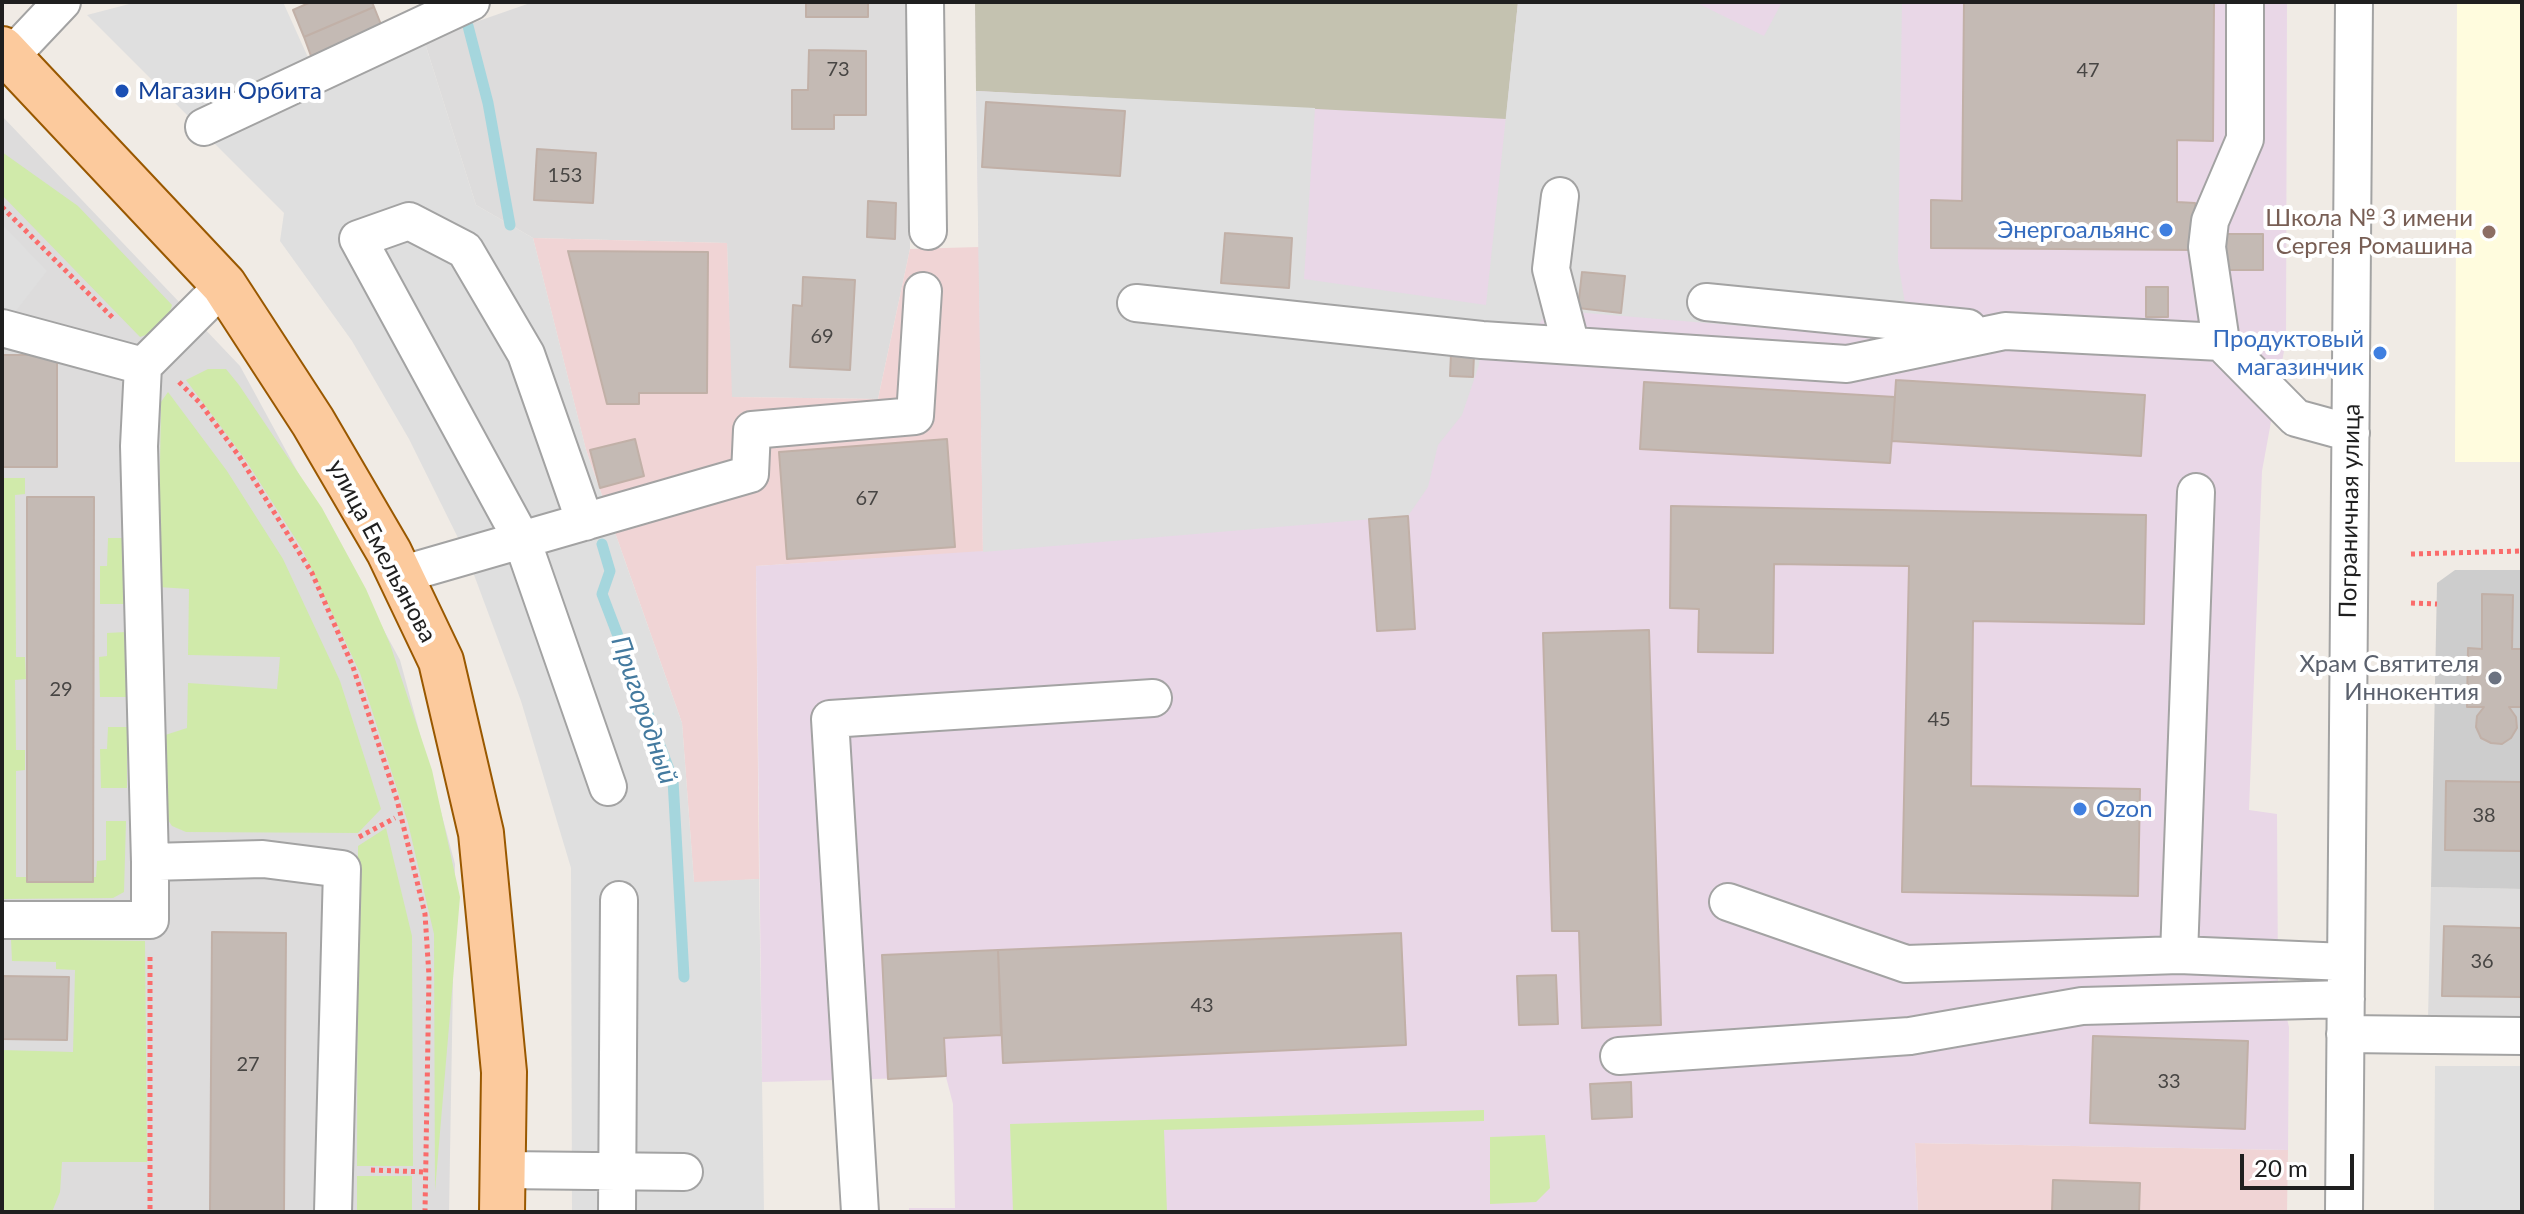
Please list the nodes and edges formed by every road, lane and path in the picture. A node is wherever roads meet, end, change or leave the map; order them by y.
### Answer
1 (471, 2) edge
2 (925, 2) edge
3 (2245, 2) edge
4 (2354, 2) edge
5 (58, 3) edge
6 (6, 53) edge
7 (204, 127) dead end
8 (1560, 196) dead end
9 (2, 207) edge
10 (928, 231) dead end
11 (224, 285) junction
12 (923, 291) dead end
13 (1706, 302) dead end
14 (1136, 303) dead end
15 (2, 328) edge
16 (2005, 331) junction
17 (2221, 342) junction
18 (1571, 346) junction
19 (148, 361) junction
20 (2351, 433) junction
21 (2196, 492) dead end
22 (585, 522) junction
23 (522, 540) junction
24 (2522, 551) edge
25 (2411, 554) dead end
26 (400, 575) junction
27 (2411, 603) dead end
28 (2437, 604) dead end
29 (1153, 698) dead end
30 (608, 787) dead end
31 (150, 862) junction
32 (619, 900) dead end
33 (1728, 902) dead end
34 (2, 920) edge
35 (150, 951) dead end
36 (2179, 955) junction
37 (2346, 962) junction
38 (2346, 1017) junction
39 (2522, 1036) edge
40 (1619, 1056) dead end
41 (334, 1169) junction
42 (617, 1171) junction
43 (426, 1172) junction
44 (684, 1172) dead end
45 (502, 1191) edge
46 (150, 1212) edge
47 (333, 1212) edge
48 (425, 1212) edge
49 (617, 1212) edge
50 (860, 1212) edge
51 (2344, 1212) edge

1 - 7 street
2 - 10 street
3 - 17 street
4 - 20 street, Пограничная улица
5 - 6 street
6 - 11 main road, улица Емельянова
8 - 18 street
9 - 19 path
11 - 19 street
11 - 26 main road, улица Емельянова
12 - 22 street
13 - 16 street
14 - 18 street
15 - 19 street
16 - 17 street
16 - 18 street
17 - 20 street
19 - 31 street
19 - 43 path
20 - 37 street, Пограничная улица
21 - 36 street
22 - 23 street
22 - 23 street
23 - 26 street
23 - 30 street
24 - 25 path
26 - 45 main road, улица Емельянова
27 - 28 path
29 - 50 street
31 - 34 street
31 - 41 street
32 - 42 street
33 - 36 street
35 - 46 path
36 - 37 street
37 - 38 street, Пограничная улица
38 - 39 street
38 - 40 street
38 - 51 street, Пограничная улица
41 - 43 path
41 - 47 street
42 - 44 street
42 - 45 street
42 - 49 street
43 - 48 path

